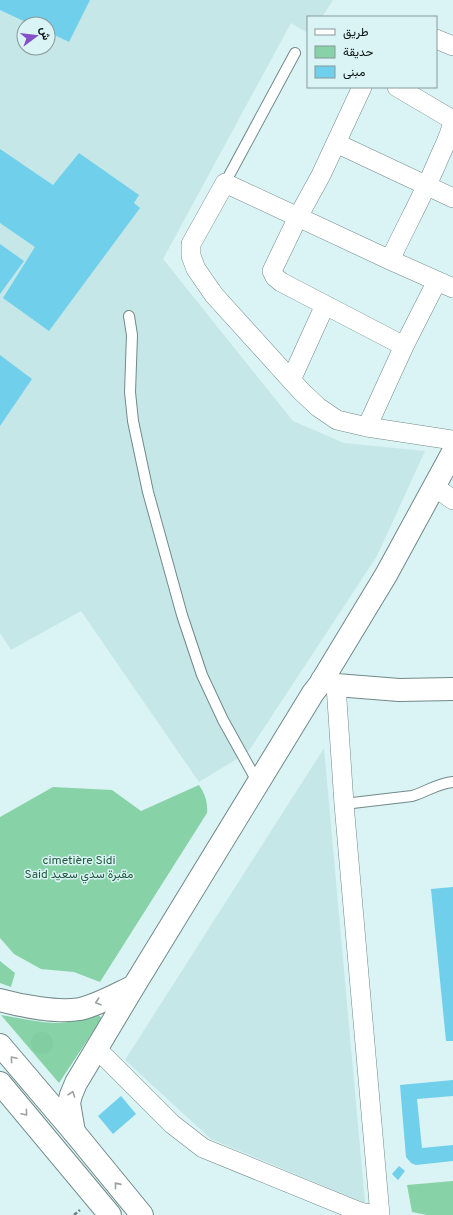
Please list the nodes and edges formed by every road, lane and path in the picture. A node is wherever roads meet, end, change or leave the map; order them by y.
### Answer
1 (437, 39) edge
2 (453, 46) edge
3 (295, 53) dead end
4 (362, 88) edge
5 (399, 88) edge
6 (453, 120) edge
7 (336, 143) junction
8 (225, 183) junction
9 (427, 186) junction
10 (453, 198) edge
11 (298, 217) junction
12 (390, 260) junction
13 (445, 284) edge
14 (325, 305) junction
15 (129, 316) dead end
16 (404, 346) junction
17 (291, 380) junction
18 (367, 427) junction
19 (453, 440) edge
20 (453, 452) edge
21 (435, 487) junction
22 (453, 500) edge
23 (329, 682) junction
24 (453, 689) edge
25 (453, 782) edge
26 (258, 783) junction
27 (344, 804) junction
28 (134, 986) junction
29 (0, 1000) edge
30 (0, 1044) edge
31 (97, 1049) junction
32 (0, 1083) edge
33 (74, 1132) junction
34 (110, 1215) edge
35 (142, 1215) edge
36 (378, 1215) edge

1 - 2 street
3 - 8 lane
4 - 7 street
5 - 6 street
6 - 9 street
7 - 9 street
7 - 11 street
8 - 11 street
8 - 17 street
9 - 10 street
9 - 12 street
11 - 12 street
11 - 14 street
12 - 13 street
13 - 16 street
14 - 16 street
14 - 17 street
15 - 26 lane
16 - 18 street
17 - 18 street
18 - 19 street
20 - 21 street
21 - 22 street
21 - 23 street
23 - 24 street
23 - 26 street
23 - 27 street
25 - 27 lane
26 - 28 street
27 - 36 street
28 -> 29 street
28 - 31 street
33 -> 30 street
33 -> 31 street
31 - 36 street
32 -> 34 street
35 -> 33 street

